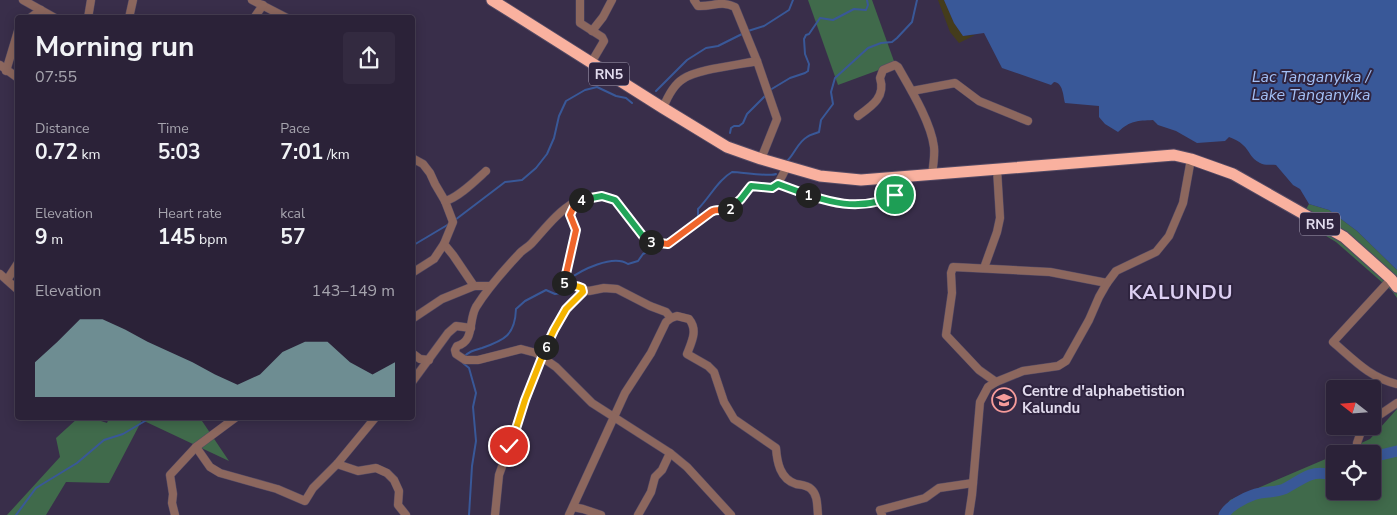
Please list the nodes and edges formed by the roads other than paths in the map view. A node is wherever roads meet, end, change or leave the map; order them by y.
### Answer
1 (23, 0) edge
2 (91, 0) edge
3 (132, 0) edge
4 (252, 0) edge
5 (492, 0) edge
6 (580, 0) edge
7 (612, 0) edge
8 (694, 0) edge
9 (263, 5) junction
10 (41, 10) junction
11 (34, 15) edge
12 (50, 15) edge
13 (88, 15) edge
14 (130, 15) edge
15 (256, 15) edge
16 (282, 15) edge
17 (592, 31) junction
18 (15, 38) edge
19 (757, 62) junction
20 (591, 63) junction
21 (3, 68) edge
22 (15, 76) edge
23 (912, 91) junction
24 (663, 108) junction
25 (858, 116) dead end
26 (1028, 121) dead end
27 (762, 159) junction
28 (1191, 159) junction
29 (415, 160) edge
30 (787, 166) junction
31 (997, 169) junction
32 (486, 171) dead end
33 (932, 175) junction
34 (893, 176) junction
35 (778, 184) junction
36 (445, 201) junction
37 (576, 202) junction
38 (444, 244) junction
39 (15, 268) edge
40 (984, 268) junction
41 (415, 271) edge
42 (0, 274) edge
43 (7, 280) junction
44 (1107, 282) junction
45 (1394, 283) edge
46 (474, 286) junction
47 (490, 286) junction
48 (15, 287) edge
49 (583, 290) junction
50 (415, 317) edge
51 (671, 318) junction
52 (471, 328) junction
53 (415, 356) edge
54 (543, 357) junction
55 (430, 360) junction
56 (415, 378) edge
57 (996, 382) junction
58 (1397, 384) edge
59 (1397, 403) edge
60 (1381, 414) edge
61 (615, 418) junction
62 (232, 420) edge
63 (374, 420) edge
64 (196, 447) junction
65 (670, 453) junction
66 (337, 464) junction
67 (973, 483) junction
68 (573, 507) junction
69 (175, 515) edge
70 (406, 515) edge
71 (495, 515) edge
72 (569, 515) edge
73 (601, 515) edge
74 (638, 515) edge
75 (731, 515) edge
76 (818, 515) edge
77 (882, 515) edge
78 (969, 515) edge

1 - 10 street
2 - 13 street
3 - 14 street
4 - 9 street
5 - 20 highway, RN5
6 - 17 street
7 - 17 street
8 - 19 street
9 - 15 street
9 - 16 street
10 - 11 street
10 - 12 street
17 - 20 street
18 - 21 street
19 - 24 street
19 - 27 street
20 - 24 highway, RN5
21 - 22 street
23 - 25 street
23 - 26 street
23 - 33 street
24 - 27 highway, RN5
27 - 30 highway, RN5
28 - 31 highway, RN5
28 - 44 street
28 - 45 highway, RN5
29 - 36 street
30 - 34 highway, RN5
30 - 35 street
31 - 33 highway, RN5
31 - 40 street
32 - 36 street
33 - 34 highway, RN5
34 - 35 street
35 - 37 street
36 - 38 street
37 - 47 street
37 - 49 street
38 - 41 street
38 - 46 street
39 - 43 street
40 - 44 street
40 - 57 street
42 - 43 street
43 - 48 street
44 - 57 street
45 - 58 street
46 - 47 street
46 - 50 street
47 - 52 street
49 - 51 street
49 - 54 street
51 - 61 street
51 - 76 street
52 - 54 street
52 - 55 street
53 - 55 street
54 - 61 street
54 - 71 street
55 - 56 street
57 - 67 street
59 - 60 street
61 - 65 street
61 - 68 street
62 - 64 street
63 - 66 street
64 - 66 street
64 - 69 street
65 - 74 street
65 - 75 street
66 - 70 street
67 - 77 street
67 - 78 street
68 - 72 street
68 - 73 street

